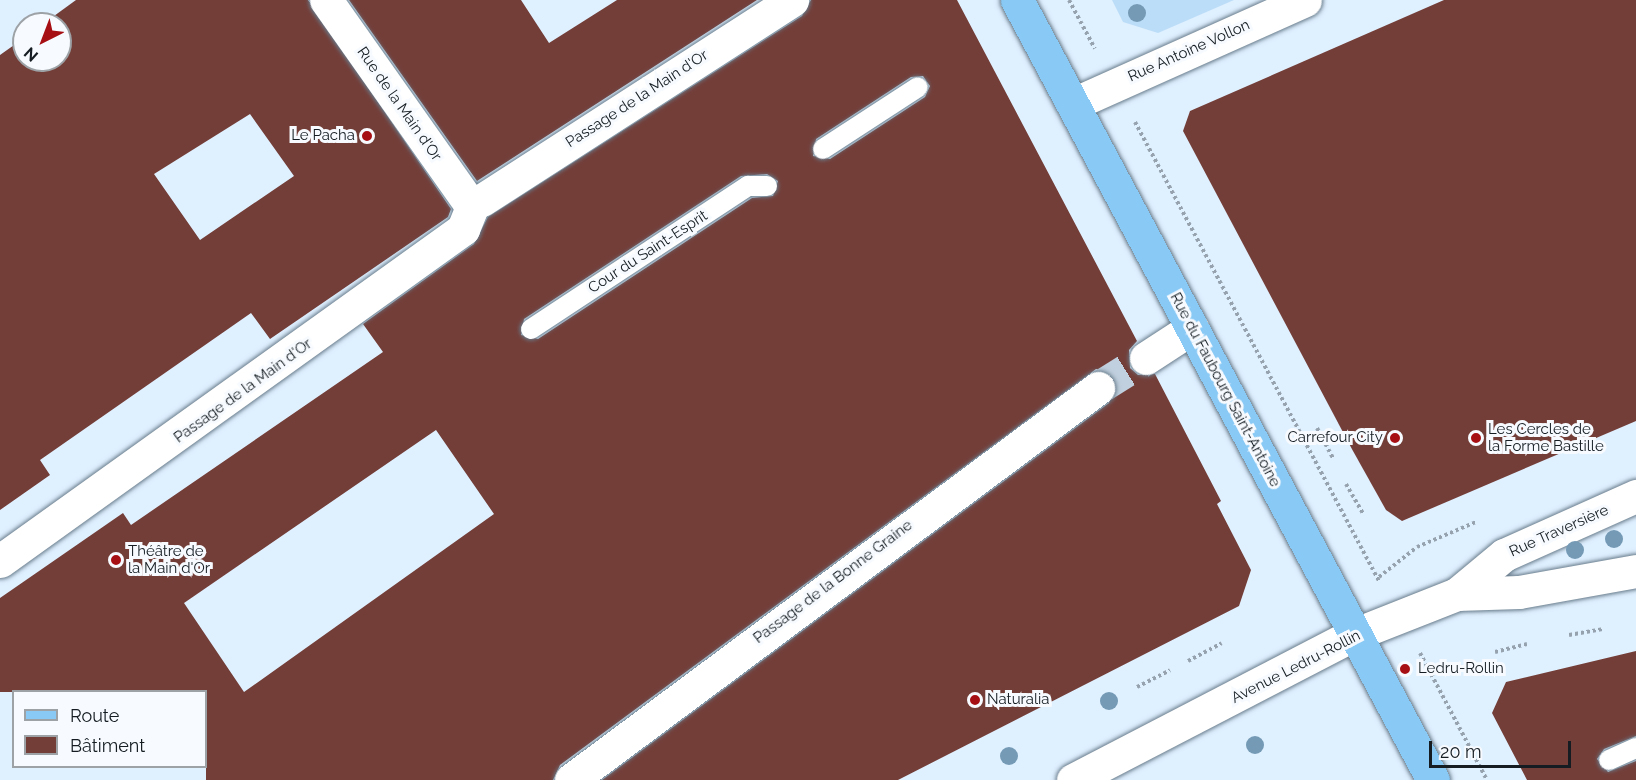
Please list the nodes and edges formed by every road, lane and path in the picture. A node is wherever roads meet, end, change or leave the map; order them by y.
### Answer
1 (326, 0) edge
2 (792, 0) edge
3 (1017, 0) edge
4 (1069, 0) edge
5 (1305, 0) edge
6 (1100, 58) dead end
7 (918, 87) dead end
8 (1073, 104) junction
9 (1136, 123) dead end
10 (824, 149) dead end
11 (767, 186) dead end
12 (477, 204) junction
13 (1192, 328) junction
14 (531, 329) dead end
15 (1146, 358) tunnel mouth
16 (1098, 388) tunnel mouth
17 (1317, 428) dead end
18 (1333, 458) dead end
19 (1346, 484) dead end
20 (1636, 496) edge
21 (1363, 514) dead end
22 (1351, 530) dead end
23 (0, 561) edge
24 (1636, 571) edge
25 (1457, 594) junction
26 (1602, 629) dead end
27 (1353, 635) junction
28 (1569, 636) dead end
29 (1222, 643) dead end
30 (1527, 644) dead end
31 (1495, 652) dead end
32 (1188, 661) dead end
33 (1425, 664) dead end
34 (1170, 670) dead end
35 (1137, 687) dead end
36 (1636, 748) edge
37 (1609, 760) dead end
38 (571, 780) edge
39 (1072, 780) edge
40 (1433, 780) edge
41 (1487, 780) edge

1 - 12 street, Rue de la Main d'Or
2 - 12 street, Passage de la Main d'Or
3 - 8 main road, Rue du Faubourg Saint-Antoine
4 - 6 path
5 - 8 street, Rue Antoine Vollon
7 - 10 lane
8 - 13 main road, Rue du Faubourg Saint-Antoine
9 - 22 path
11 - 14 lane, Cour du Saint-Esprit
12 - 23 street, Passage de la Main d'Or
13 - 15 street
13 - 27 main road, Rue du Faubourg Saint-Antoine
16 - 38 street, Passage de la Bonne Graine
17 - 18 path
19 - 21 path
20 - 25 street, Rue Traversière
24 - 25 street, Avenue Ledru-Rollin
25 - 27 street, Avenue Ledru-Rollin
26 - 28 path
27 - 39 street, Avenue Ledru-Rollin
27 - 40 main road, Rue du Faubourg Saint-Antoine
29 - 32 path
30 - 31 path
33 - 41 path
34 - 35 path
36 - 37 lane

